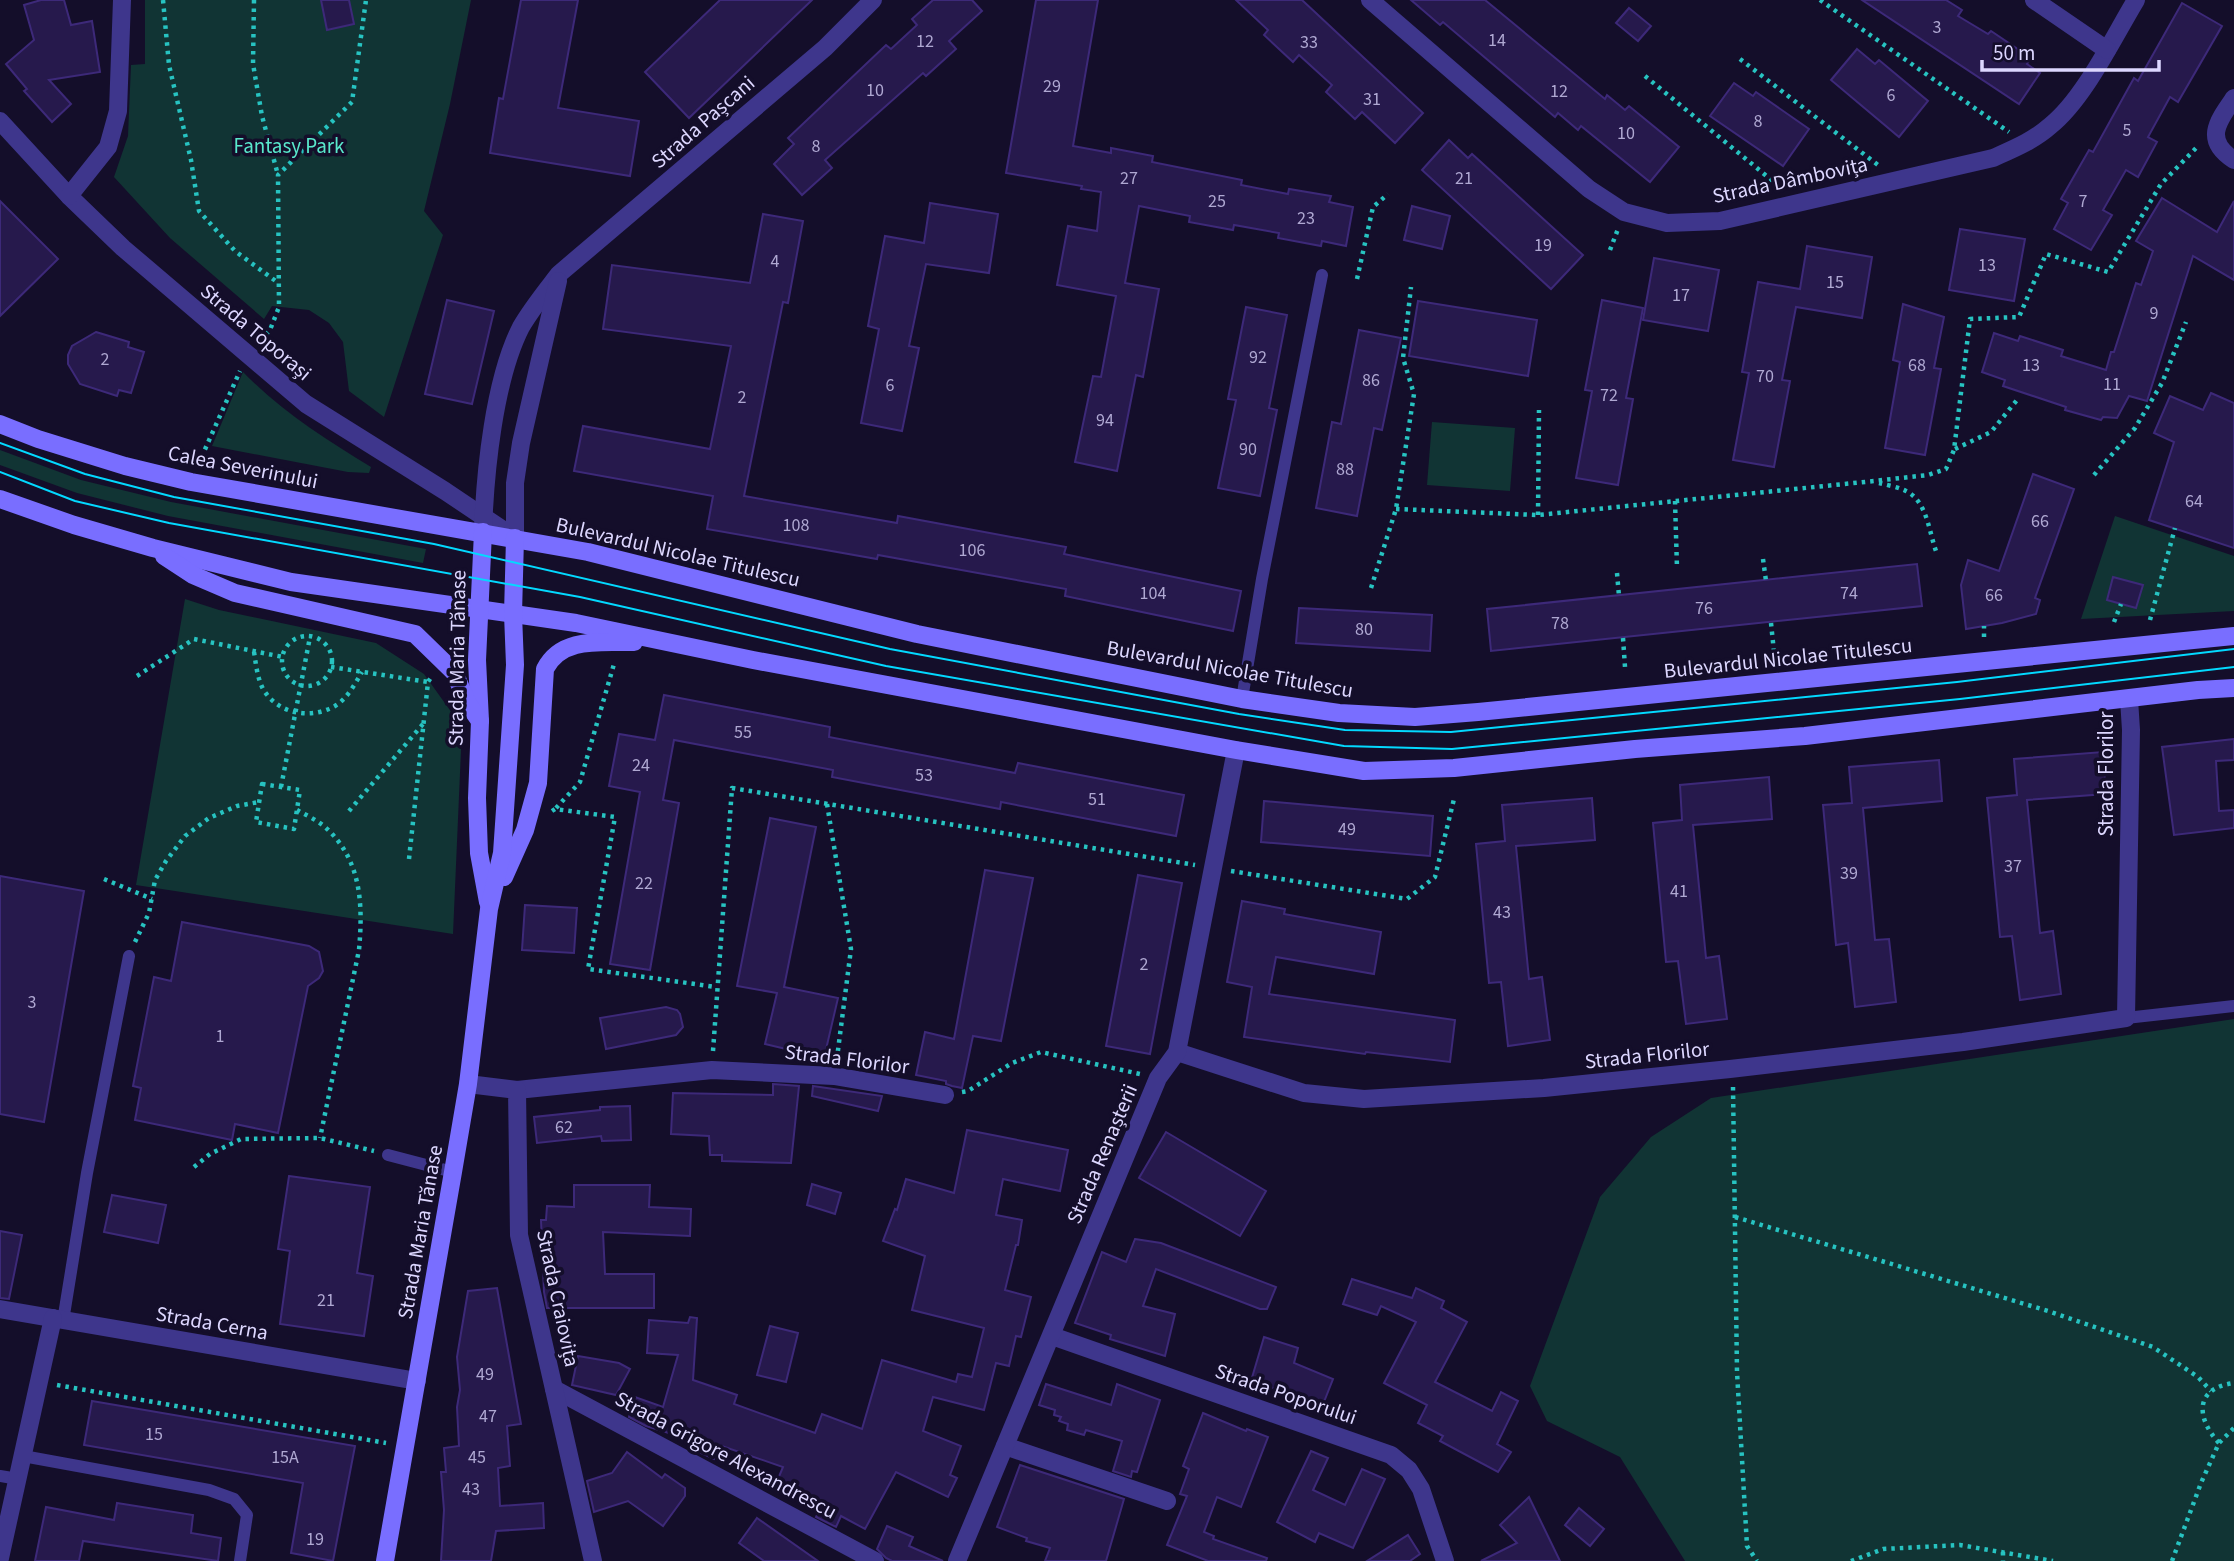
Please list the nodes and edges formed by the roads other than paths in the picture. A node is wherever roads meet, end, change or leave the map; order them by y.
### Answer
1 (122, 0) edge
2 (873, 0) edge
3 (1370, 0) edge
4 (2034, 0) edge
5 (2136, 0) edge
6 (2106, 50) junction
7 (2234, 98) edge
8 (0, 121) edge
9 (2234, 160) edge
10 (69, 196) junction
11 (559, 274) junction
12 (1322, 275) dead end
13 (0, 424) edge
14 (0, 499) edge
15 (483, 524) junction
16 (515, 538) junction
17 (153, 548) junction
18 (479, 609) junction
19 (513, 614) junction
20 (2234, 636) edge
21 (658, 641) junction
22 (2234, 688) edge
23 (2129, 698) junction
24 (1242, 699) junction
25 (480, 721) junction
26 (1236, 750) junction
27 (489, 909) junction
28 (129, 956) road end
29 (2234, 1006) edge
30 (2126, 1018) junction
31 (1177, 1052) junction
32 (468, 1084) junction
33 (517, 1090) junction
34 (945, 1095) road end
35 (388, 1154) road end
36 (453, 1172) junction
37 (0, 1309) edge
38 (58, 1319) junction
39 (1052, 1336) junction
40 (417, 1381) junction
41 (554, 1389) junction
42 (1005, 1446) junction
43 (23, 1455) junction
44 (9, 1477) edge
45 (1167, 1502) dead end
46 (0, 1558) edge
47 (240, 1561) edge
48 (385, 1561) edge
49 (593, 1561) edge
50 (875, 1561) edge
51 (957, 1561) edge
52 (1446, 1561) edge

1 - 10 street
2 - 11 street, Strada Pașcani
3 - 6 street, Strada Dâmbovița
4 - 6 street
5 - 6 street, Strada Dâmbovița
7 - 9 street
8 - 10 street, Strada Toporași
10 - 15 street, Strada Toporași
11 - 15 street, Strada Pașcani
11 - 16 street
12 - 24 lane
13 - 15 main road, Calea Severinului
14 - 17 main road
15 - 16 main road, Bulevardul Nicolae Titulescu
15 - 18 main road, Strada Maria Tănase
16 - 19 main road, Strada Maria Tănase
16 - 24 main road, Bulevardul Nicolae Titulescu
17 - 18 main road
17 - 25 main road
18 - 19 main road
18 - 25 main road, Strada Maria Tănase
19 - 21 main road
19 - 27 main road, Strada Maria Tănase
20 - 24 main road, Bulevardul Nicolae Titulescu
21 - 26 main road
21 - 27 main road
22 - 23 main road
23 - 26 main road
23 - 30 street, Strada Florilor
25 - 27 main road, Strada Maria Tănase
26 - 31 street, Strada Renașterii
27 - 32 main road, Strada Maria Tănase
28 - 38 lane
29 - 30 lane, Strada Florilor
30 - 31 street, Strada Florilor
31 - 39 street, Strada Renașterii
32 - 33 street
32 - 36 main road, Strada Maria Tănase
33 - 34 street, Strada Florilor
33 - 41 street, Strada Craiovița
35 - 36 lane
36 - 40 main road, Strada Maria Tănase
37 - 38 street, Strada Cerna
38 - 40 street, Strada Cerna
38 - 43 street
39 - 42 street, Strada Renașterii
39 - 52 street, Strada Poporului
40 - 48 main road, Strada Maria Tănase
41 - 49 street, Strada Craiovița
41 - 50 street, Strada Grigore Alexandrescu
42 - 45 street
42 - 51 street, Strada Renașterii
43 - 44 street
43 - 47 lane
44 - 46 street

